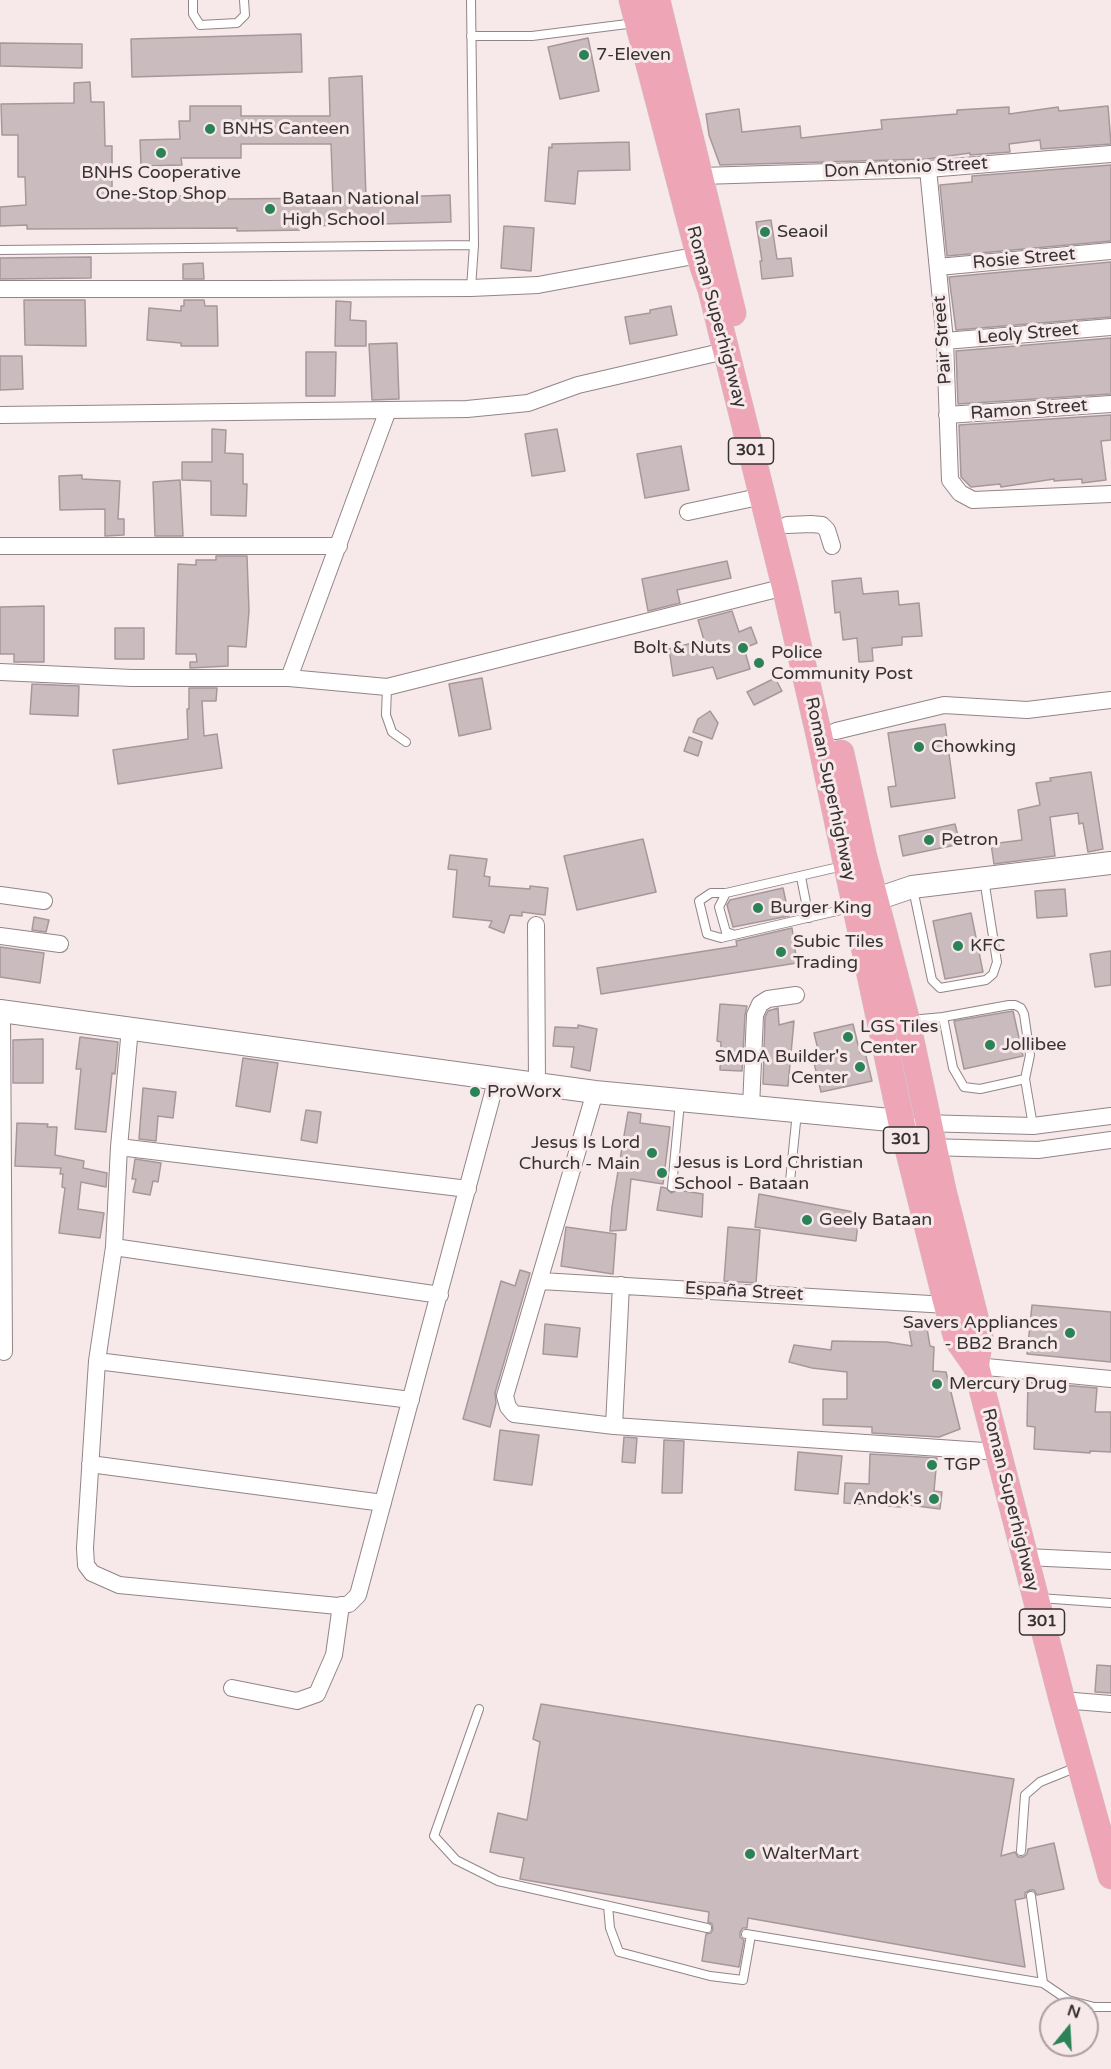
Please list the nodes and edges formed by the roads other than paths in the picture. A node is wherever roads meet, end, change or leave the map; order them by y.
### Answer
1 (193, 0) edge
2 (244, 0) edge
3 (471, 0) edge
4 (657, 0) edge
5 (635, 11) edge
6 (471, 36) junction
7 (1111, 154) edge
8 (928, 170) junction
9 (701, 176) junction
10 (474, 245) junction
11 (0, 250) edge
12 (1111, 251) edge
13 (699, 255) junction
14 (938, 267) junction
15 (471, 288) junction
16 (0, 289) edge
17 (1111, 327) edge
18 (945, 341) junction
19 (725, 351) junction
20 (1111, 404) edge
21 (388, 410) junction
22 (0, 415) edge
23 (947, 415) junction
24 (1111, 494) edge
25 (763, 496) junction
26 (688, 512) dead end
27 (786, 525) junction
28 (0, 546) edge
29 (339, 546) junction
30 (832, 546) dead end
31 (785, 587) junction
32 (0, 672) edge
33 (288, 678) junction
34 (387, 687) junction
35 (1111, 700) edge
36 (836, 731) junction
37 (406, 742) dead end
38 (1111, 863) edge
39 (846, 865) junction
40 (801, 877) junction
41 (984, 879) junction
42 (912, 887) junction
43 (726, 893) junction
44 (0, 895) edge
45 (44, 901) dead end
46 (865, 903) junction
47 (809, 918) junction
48 (536, 926) dead end
49 (732, 934) junction
50 (0, 936) edge
51 (60, 944) dead end
52 (796, 995) dead end
53 (1, 1011) edge
54 (943, 1017) junction
55 (907, 1021) junction
56 (130, 1028) junction
57 (497, 1078) junction
58 (1025, 1079) junction
59 (537, 1083) junction
60 (595, 1092) junction
61 (680, 1101) junction
62 (751, 1107) junction
63 (797, 1112) junction
64 (1111, 1116) edge
65 (929, 1124) junction
66 (1032, 1126) junction
67 (904, 1132) junction
68 (1111, 1140) edge
69 (119, 1147) junction
70 (934, 1149) junction
71 (1038, 1150) junction
72 (790, 1181) dead end
73 (672, 1186) dead end
74 (468, 1189) junction
75 (114, 1247) junction
76 (541, 1281) junction
77 (621, 1285) junction
78 (440, 1295) junction
79 (947, 1305) junction
80 (4, 1352) dead end
81 (97, 1361) junction
82 (976, 1366) junction
83 (1111, 1379) edge
84 (411, 1400) junction
85 (614, 1426) junction
86 (999, 1452) junction
87 (90, 1464) junction
88 (383, 1503) junction
89 (1026, 1557) junction
90 (1111, 1561) edge
91 (1036, 1598) junction
92 (1111, 1603) edge
93 (341, 1605) junction
94 (232, 1688) dead end
95 (1062, 1700) junction
96 (1111, 1704) edge
97 (479, 1708) dead end
98 (1080, 1765) junction
99 (1021, 1851) dead end
100 (1111, 1876) edge
101 (1031, 1896) dead end
102 (608, 1906) junction
103 (707, 1928) dead end
104 (1043, 1983) junction
105 (1111, 2007) edge

1 - 2 lane
3 - 6 lane
4 - 9 main road, Roman Superhighway / 301
5 - 6 lane
5 - 13 main road, Roman Superhighway / 301
6 - 10 lane
7 - 8 street, Don Antonio Street
8 - 9 street, Don Antonio Street
8 - 14 street, Pair Street
9 - 27 main road, Roman Superhighway / 301
10 - 11 lane
10 - 15 lane
12 - 14 street, Rosie Street
13 - 15 street
13 - 19 main road, Roman Superhighway / 301
14 - 18 street, Pair Street
15 - 16 street
17 - 18 street, Leoly Street
18 - 23 street, Pair Street
19 - 21 street
19 - 25 main road, Roman Superhighway / 301
20 - 23 street, Ramon Street
21 - 22 street
21 - 29 street
23 - 24 street, Pair Street
25 - 26 street
25 - 31 main road, Roman Superhighway / 301
27 - 30 street
27 - 36 main road, Roman Superhighway / 301
28 - 29 street
29 - 33 street
31 - 34 street
31 - 39 main road, Roman Superhighway / 301
32 - 33 street
33 - 34 street
34 - 37 lane
35 - 36 street
36 - 46 main road, Roman Superhighway / 301
38 - 41 street
39 - 40 lane
39 - 46 main road, Roman Superhighway / 301
40 - 43 lane
40 - 47 lane
41 - 42 street
41 - 42 lane
42 - 46 street
43 - 49 lane
43 - 49 lane
44 - 45 street
46 - 47 lane
46 - 55 main road, Roman Superhighway / 301
46 - 67 main road, Roman Superhighway / 301
47 - 49 lane
48 - 59 street
50 - 51 street
52 - 62 street
53 - 56 street
53 - 80 street
54 - 55 lane
54 - 58 lane
54 - 58 lane
55 - 65 main road, Roman Superhighway / 301
56 - 57 street
56 - 69 street
57 - 59 street
57 - 74 street
58 - 66 lane
59 - 60 street
60 - 61 street
60 - 76 street
61 - 62 street
61 - 73 lane
62 - 63 street
63 - 67 street
63 - 72 lane
64 - 66 street
65 - 66 street
65 - 67 street
65 - 70 main road, Roman Superhighway / 301
66 - 71 street
67 - 70 street
67 - 79 main road, Roman Superhighway / 301
68 - 71 street
69 - 74 street
69 - 75 street
70 - 71 street
70 - 82 main road, Roman Superhighway / 301
74 - 78 street
75 - 78 street
75 - 81 street
76 - 77 street, España Street
76 - 85 street
77 - 79 street, España Street
77 - 85 street
78 - 84 street
79 - 82 main road, Roman Superhighway / 301
81 - 84 street
81 - 87 street
82 - 83 street
82 - 86 main road, Roman Superhighway / 301
84 - 88 street
85 - 86 street
86 - 89 main road, Roman Superhighway / 301
87 - 88 street
87 - 93 street
88 - 93 street
89 - 90 street
89 - 91 main road, Roman Superhighway / 301
91 - 92 lane
91 - 95 main road, Roman Superhighway / 301
93 - 94 street
95 - 96 street
95 - 98 main road, Roman Superhighway / 301
97 - 102 lane
98 - 99 lane
98 - 100 main road, Roman Superhighway / 301
101 - 104 lane
102 - 103 lane
102 - 104 lane
104 - 105 lane

